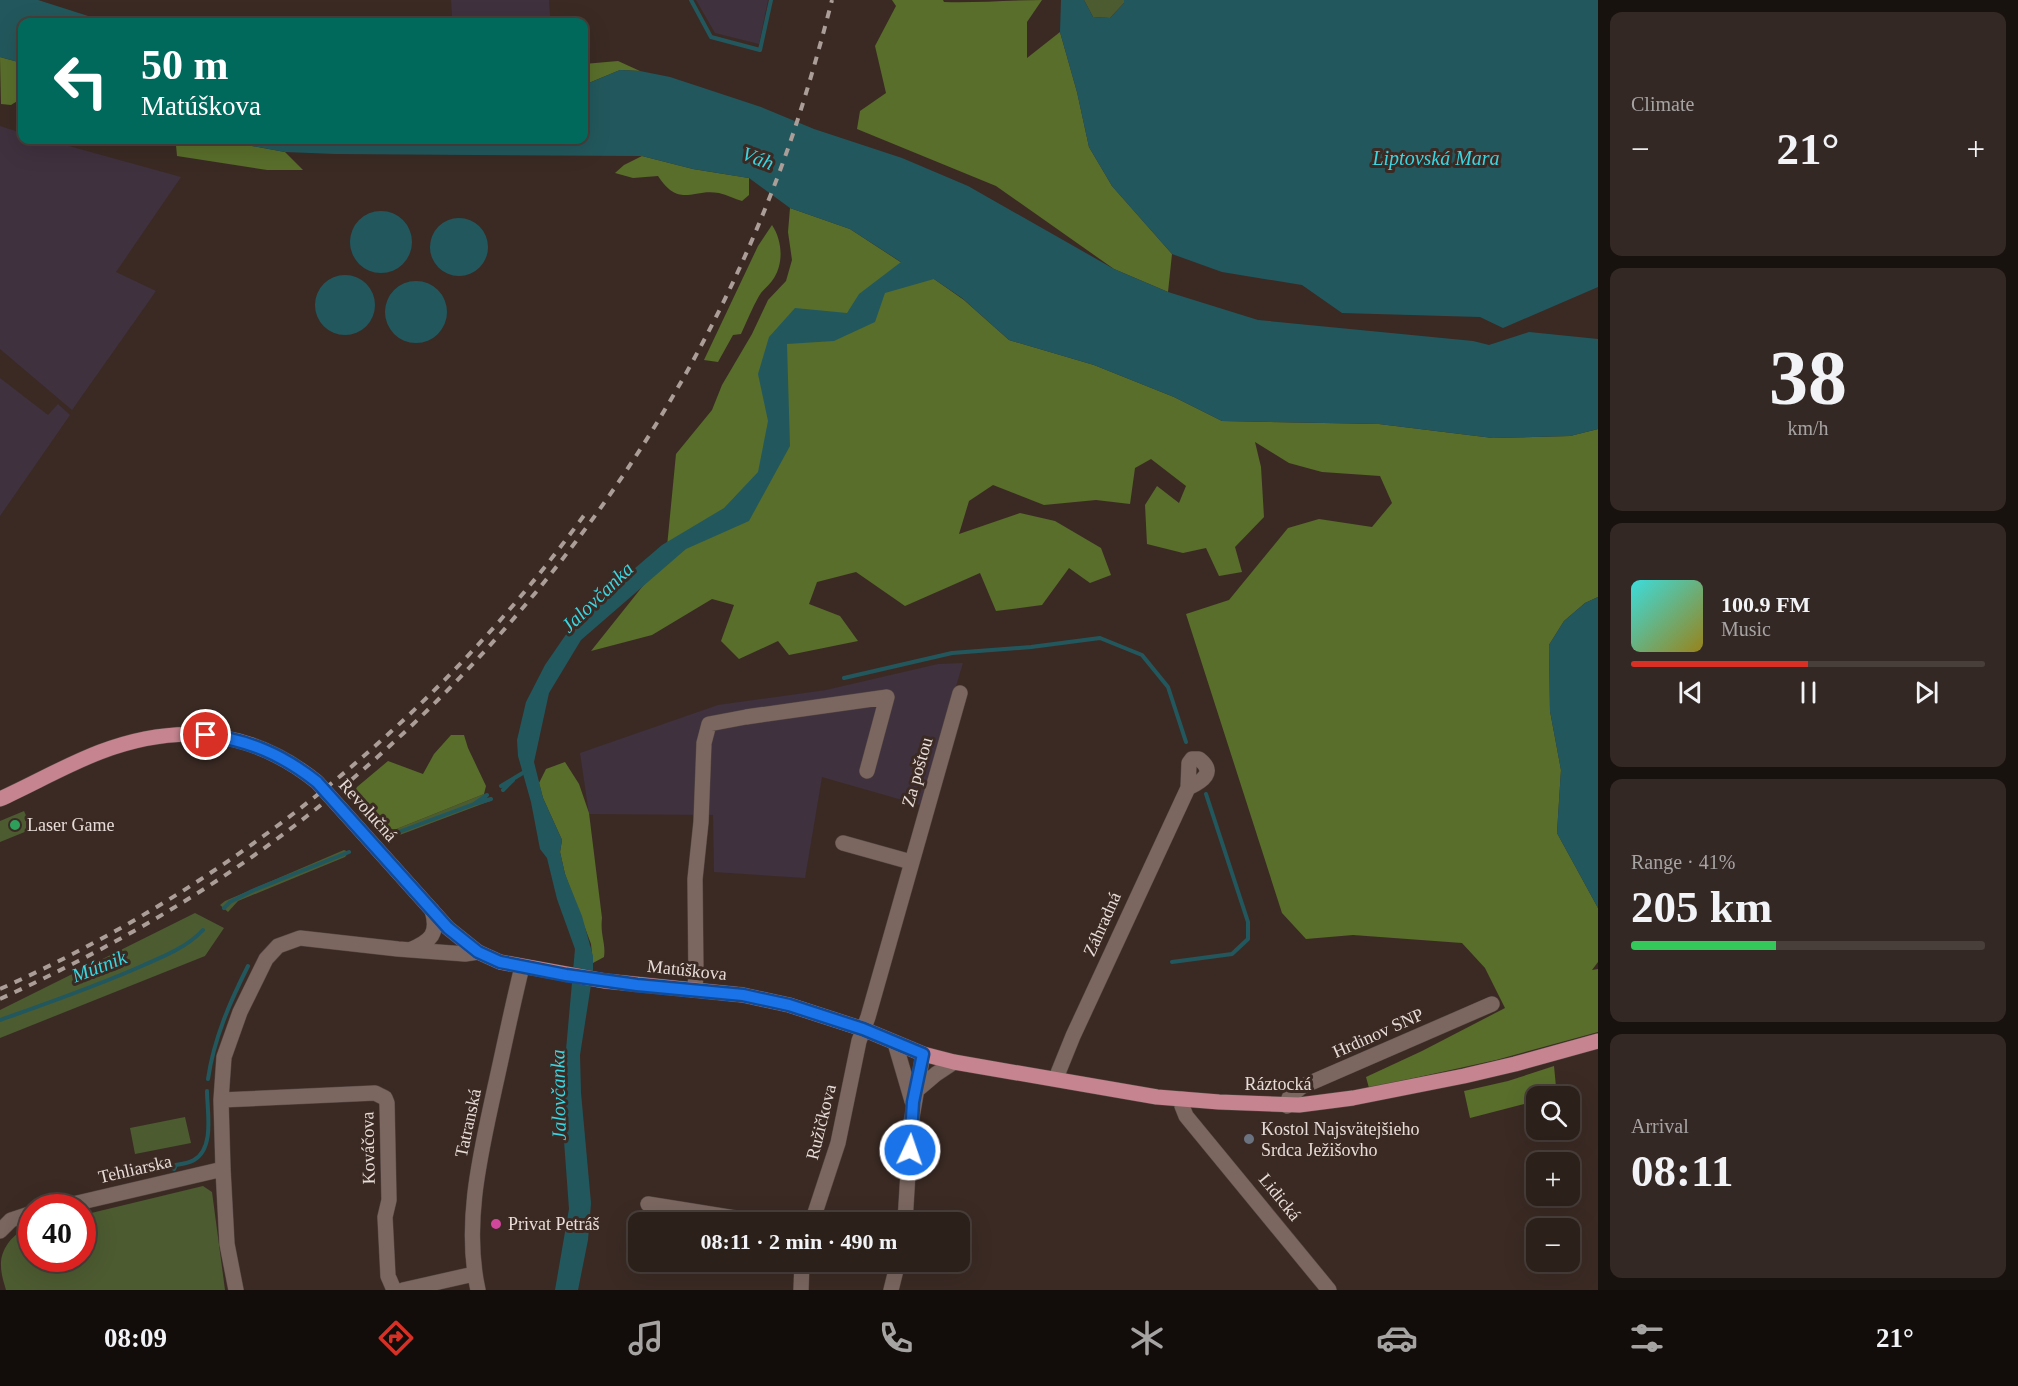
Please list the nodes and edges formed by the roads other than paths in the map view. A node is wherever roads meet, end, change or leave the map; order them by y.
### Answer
1 (960, 693) dead end
2 (867, 771) dead end
3 (1188, 788) dead end
4 (0, 799) edge
5 (843, 843) dead end
6 (911, 862) junction
7 (432, 910) junction
8 (410, 950) junction
9 (478, 952) junction
10 (522, 967) junction
11 (694, 990) junction
12 (1492, 1004) dead end
13 (863, 1029) junction
14 (1598, 1041) edge
15 (895, 1044) junction
16 (923, 1054) junction
17 (954, 1062) junction
18 (1056, 1078) junction
19 (914, 1097) junction
20 (221, 1100) junction
21 (1182, 1100) junction
22 (1287, 1106) junction
23 (223, 1169) junction
24 (96, 1199) edge
25 (648, 1204) dead end
26 (698, 1212) edge
27 (815, 1212) edge
28 (906, 1212) edge
29 (18, 1218) edge
30 (0, 1231) edge
31 (802, 1272) edge
32 (896, 1272) edge
33 (474, 1274) junction
34 (236, 1290) edge
35 (394, 1290) edge
36 (402, 1290) edge
37 (478, 1290) edge
38 (801, 1290) edge
39 (891, 1290) edge
40 (1329, 1290) edge

1 - 6 street, Za poštou
2 - 11 street
3 - 18 street, Záhradná
4 - 7 main road, Revolučná
5 - 6 street
6 - 13 street, Za poštou
7 - 8 street
7 - 9 main road, Revolučná
8 - 9 street, Matúškova
8 - 20 street, Matúškova
9 - 10 main road, Matúškova
10 - 11 main road, Matúškova
10 - 33 street, Tatranská
11 - 13 main road, Matúškova
12 - 22 street, Hrdinov SNP
13 - 15 main road, Matúškova
13 - 27 street, Ružičkova
14 - 22 main road, Ráztocká
15 - 16 main road, Matúškova
15 - 19 street
16 - 17 main road, Matúškova
16 - 19 street
17 - 18 main road, Ráztocká
17 - 19 street
18 - 21 main road, Ráztocká
19 - 28 street
20 - 23 street
20 - 35 street, Kováčova
21 - 22 main road, Ráztocká
21 - 40 street, Lidická
23 - 24 street, Tehliarska
23 - 34 street
25 - 26 street
29 - 30 street
31 - 38 street
32 - 39 street
33 - 36 street
33 - 37 street, Tatranská

